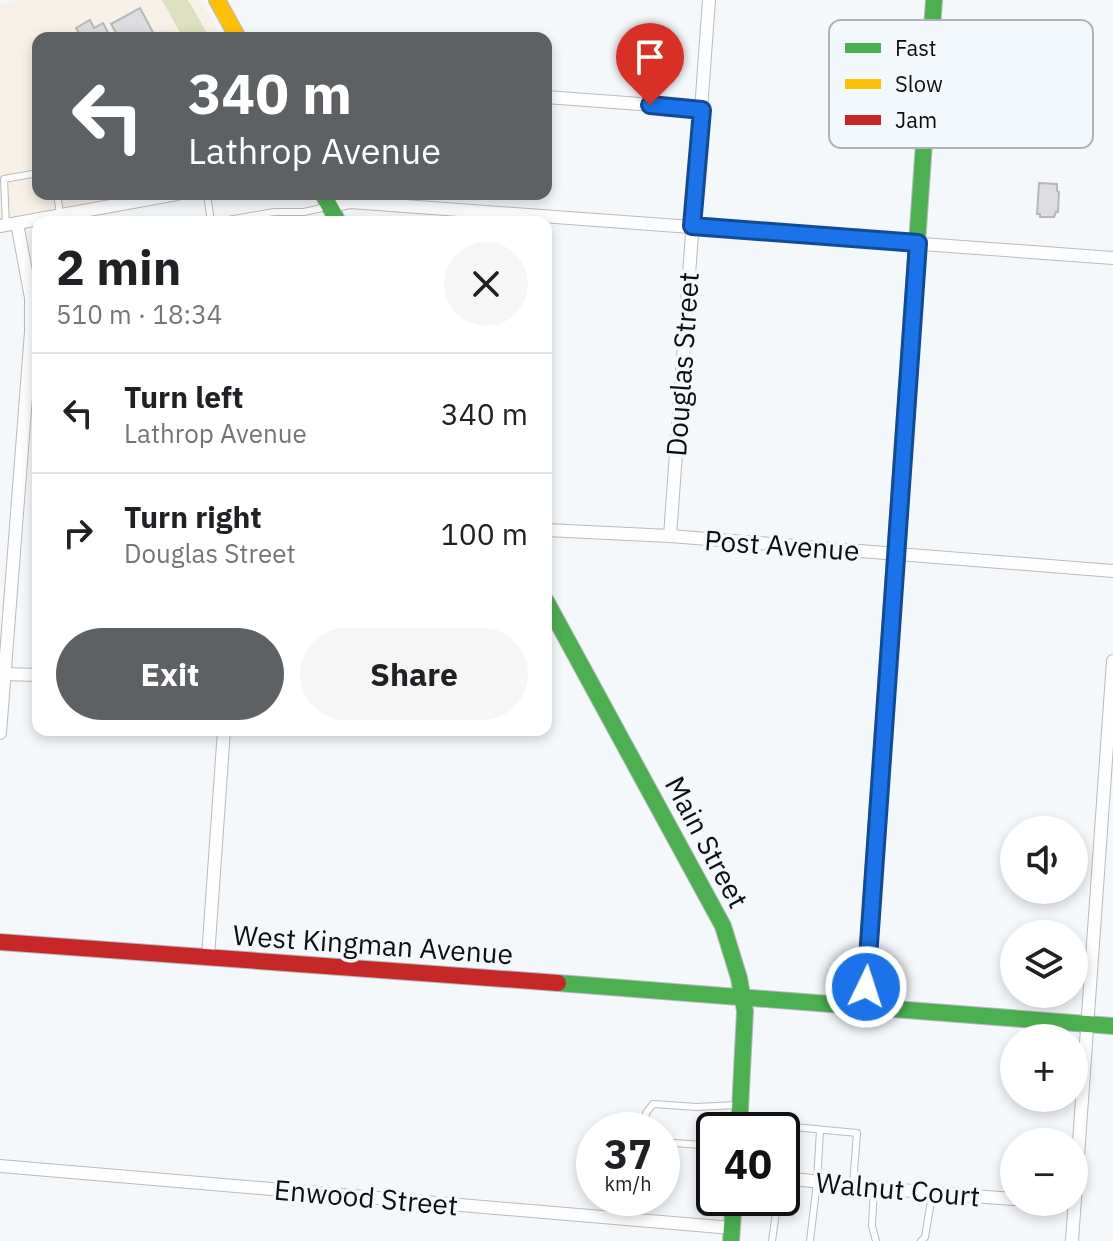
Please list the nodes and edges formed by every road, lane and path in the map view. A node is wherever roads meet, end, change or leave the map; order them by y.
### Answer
1 (217, 0) edge
2 (709, 0) edge
3 (934, 0) edge
4 (933, 20) edge
5 (235, 32) edge
6 (552, 97) edge
7 (702, 110) junction
8 (924, 148) edge
9 (32, 174) edge
10 (58, 200) edge
11 (118, 200) edge
12 (326, 200) edge
13 (60, 215) junction
14 (55, 216) edge
15 (251, 216) edge
16 (483, 216) edge
17 (32, 220) edge
18 (552, 220) edge
19 (8, 225) edge
20 (692, 226) junction
21 (918, 243) junction
22 (1113, 258) edge
23 (32, 407) edge
24 (552, 530) edge
25 (670, 536) junction
26 (897, 554) junction
27 (1113, 571) edge
28 (552, 625) edge
29 (1113, 661) edge
30 (5, 674) junction
31 (32, 675) edge
32 (0, 733) edge
33 (224, 736) edge
34 (0, 942) edge
35 (208, 957) junction
36 (743, 997) junction
37 (864, 1006) junction
38 (1088, 1024) junction
39 (1113, 1026) edge
40 (741, 1104) junction
41 (647, 1112) edge
42 (741, 1112) edge
43 (800, 1128) edge
44 (820, 1130) junction
45 (0, 1166) edge
46 (800, 1180) edge
47 (817, 1182) junction
48 (853, 1185) junction
49 (874, 1187) junction
50 (932, 1193) junction
51 (1000, 1198) edge
52 (626, 1216) edge
53 (775, 1216) edge
54 (1073, 1216) edge
55 (625, 1219) junction
56 (731, 1234) edge
57 (772, 1241) edge
58 (810, 1241) edge
59 (876, 1241) edge
60 (921, 1241) edge
61 (1072, 1241) edge

1 - 5 street
2 - 7 street, Douglas Street
3 - 4 street
6 - 7 street
7 - 20 street, Douglas Street
8 - 21 street
9 - 19 lane
10 - 13 lane
11 - 13 street
12 - 15 lane
12 - 16 street
13 - 14 street
17 - 19 street
18 - 20 street
19 - 23 street
20 - 21 street
20 - 25 street, Douglas Street
21 - 22 street
21 - 26 street
23 - 30 street
24 - 25 street, Post Avenue
25 - 26 street, Post Avenue
26 - 27 street, Post Avenue
26 - 37 street
28 - 36 street, Main Street
29 - 38 street
30 - 31 street
30 - 32 street
33 - 35 street
34 - 35 street, West Kingman Avenue
35 - 36 street, West Kingman Avenue
36 - 37 street, West Kingman Avenue
36 - 40 street, Main Street
37 - 38 street, West Kingman Avenue
38 - 39 street, West Kingman Avenue
40 - 41 lane
40 - 42 street, Main Street
43 - 44 lane
44 - 47 lane
44 - 48 lane
45 - 55 street, Enwood Street
46 - 47 street, Walnut Court
47 - 48 street, Walnut Court
47 - 58 lane
48 - 49 street, Walnut Court
49 - 50 street, Walnut Court
49 - 59 lane
50 - 51 street, Walnut Court
50 - 60 lane
52 - 55 lane
53 - 57 lane
54 - 61 street
55 - 56 street, Enwood Street

